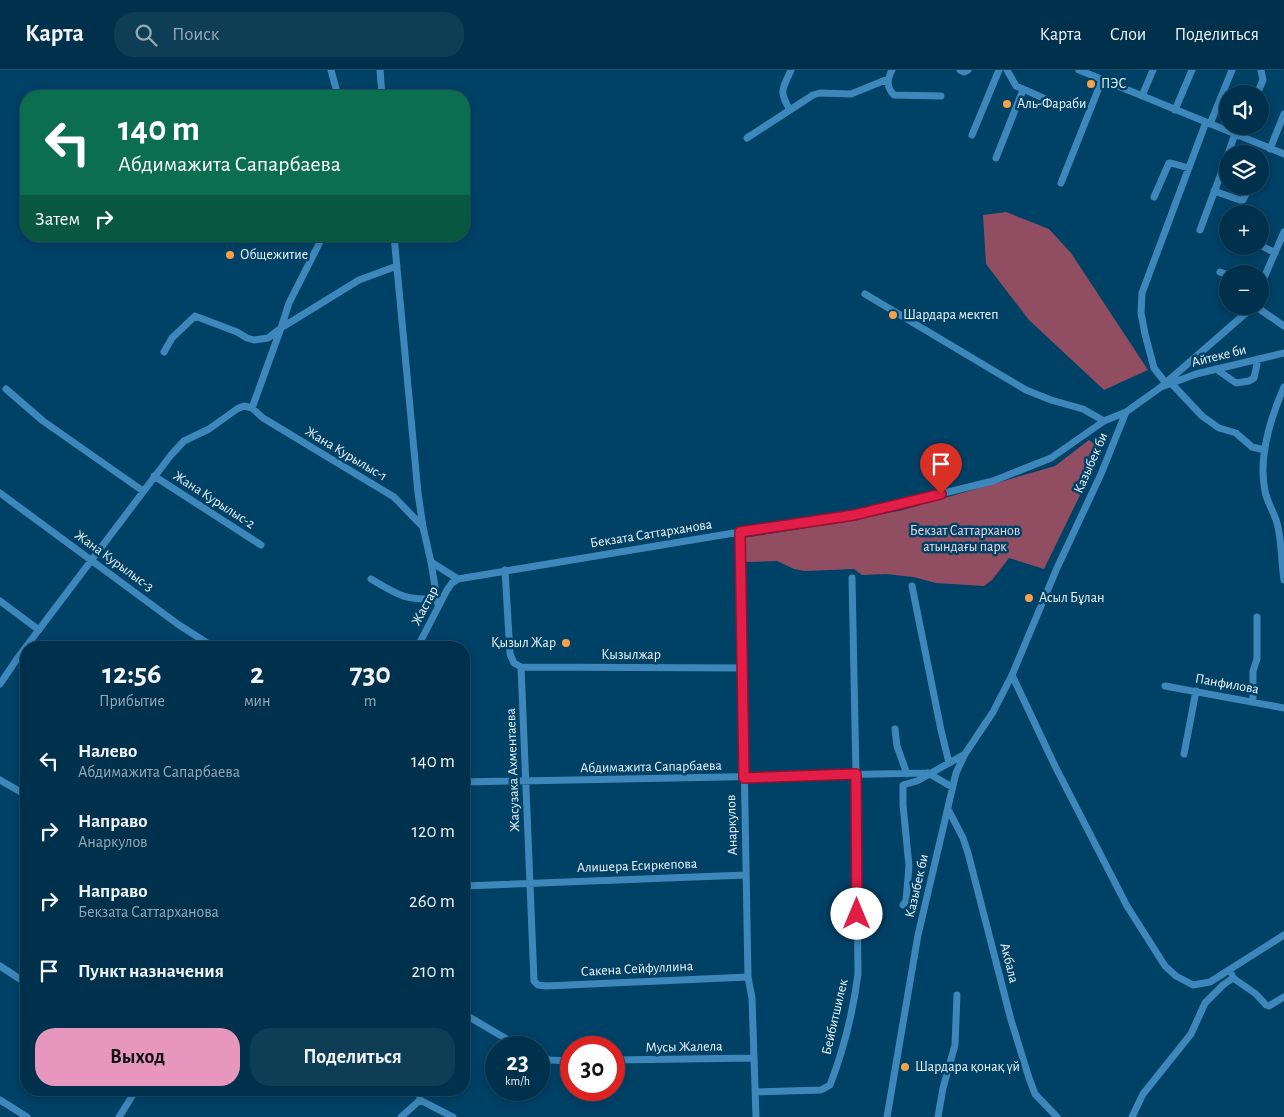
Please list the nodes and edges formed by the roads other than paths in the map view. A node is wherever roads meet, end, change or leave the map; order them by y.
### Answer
1 (332, 70) edge
2 (380, 70) edge
3 (791, 70) edge
4 (892, 70) edge
5 (960, 70) edge
6 (968, 70) edge
7 (999, 70) edge
8 (1007, 70) edge
9 (1079, 70) edge
10 (1153, 70) edge
11 (1192, 70) edge
12 (1232, 70) edge
13 (1261, 70) edge
14 (888, 79) junction
15 (1102, 80) junction
16 (1260, 85) edge
17 (337, 90) edge
18 (382, 90) edge
19 (1023, 90) junction
20 (941, 96) dead end
21 (1142, 96) junction
22 (1057, 104) dead end
23 (790, 110) junction
24 (1175, 110) junction
25 (1284, 114) edge
26 (1208, 123) junction
27 (1219, 128) edge
28 (972, 135) dead end
29 (1237, 135) joint
30 (747, 138) dead end
31 (1232, 145) edge
32 (1270, 148) junction
33 (1283, 152) edge
34 (996, 158) dead end
35 (1189, 168) junction
36 (1219, 178) edge
37 (1061, 183) dead end
38 (1214, 191) junction
39 (1219, 193) edge
40 (1226, 195) edge
41 (1246, 195) edge
42 (1154, 197) dead end
43 (1200, 230) dead end
44 (1284, 232) edge
45 (320, 242) edge
46 (395, 242) edge
47 (1269, 250) edge
48 (1275, 253) junction
49 (397, 266) junction
50 (1269, 267) edge
51 (866, 294) dead end
52 (1244, 315) edge
53 (1269, 315) edge
54 (1284, 326) edge
55 (281, 328) junction
56 (164, 352) dead end
57 (1284, 353) edge
58 (1258, 359) junction
59 (1216, 369) junction
60 (1165, 384) junction
61 (1284, 387) edge
62 (6, 389) dead end
63 (252, 408) junction
64 (1126, 412) junction
65 (1104, 421) junction
66 (1265, 450) junction
67 (154, 476) junction
68 (144, 491) junction
69 (0, 493) edge
70 (423, 527) junction
71 (740, 532) junction
72 (260, 545) dead end
73 (92, 561) junction
74 (431, 562) junction
75 (505, 570) junction
76 (852, 578) dead end
77 (372, 579) dead end
78 (458, 579) junction
79 (1284, 580) edge
80 (912, 586) dead end
81 (0, 600) edge
82 (438, 602) junction
83 (1256, 617) dead end
84 (39, 630) junction
85 (31, 641) edge
86 (204, 641) edge
87 (420, 641) edge
88 (19, 656) edge
89 (521, 667) junction
90 (742, 668) junction
91 (1012, 675) junction
92 (0, 684) edge
93 (1165, 686) dead end
94 (1196, 691) junction
95 (1253, 702) junction
96 (1284, 708) edge
97 (895, 729) dead end
98 (965, 754) junction
99 (1184, 754) dead end
100 (949, 763) junction
101 (928, 773) junction
102 (856, 774) junction
103 (906, 774) junction
104 (744, 778) junction
105 (0, 780) edge
106 (470, 782) edge
107 (526, 782) junction
108 (952, 787) junction
109 (20, 792) edge
110 (948, 809) junction
111 (746, 875) junction
112 (529, 882) junction
113 (470, 886) edge
114 (903, 904) dead end
115 (1284, 935) edge
116 (0, 966) edge
117 (1230, 970) junction
118 (533, 974) joint
119 (748, 977) junction
120 (1233, 978) junction
121 (20, 979) edge
122 (958, 995) dead end
123 (1284, 997) edge
124 (470, 1018) edge
125 (502, 1036) edge
126 (754, 1058) junction
127 (625, 1060) edge
128 (755, 1092) junction
129 (132, 1096) edge
130 (420, 1096) edge
131 (0, 1100) edge
132 (420, 1100) junction
133 (27, 1117) edge
134 (119, 1117) edge
135 (401, 1117) edge
136 (452, 1117) edge
137 (756, 1117) edge
138 (887, 1117) edge
139 (938, 1117) edge
140 (1057, 1117) edge
141 (1132, 1117) edge

1 - 17 street
2 - 18 street
3 - 23 street
4 - 14 street
5 - 6 street
7 - 28 street
8 - 19 street
9 - 15 street
10 - 21 street
11 - 24 street
12 - 26 street
13 - 16 street
14 - 20 street
14 - 23 street
15 - 21 street
15 - 37 street
19 - 22 street
19 - 34 street
21 - 24 street
23 - 30 street
24 - 26 street
25 - 32 street
26 - 27 street
26 - 35 street
29 - 31 street
29 - 32 street
32 - 33 street
35 - 42 street
35 - 60 street
36 - 38 street
38 - 39 street
38 - 43 street
40 - 41 street
44 - 48 street
45 - 55 street
46 - 49 street
47 - 48 street
48 - 50 street
49 - 55 street
49 - 70 street
51 - 65 street
52 - 60 street
53 - 54 street
55 - 56 street
55 - 63 street
57 - 58 street, Айтеке би
58 - 59 street, Айтеке би
58 - 59 street
59 - 60 street, Айтеке би
60 - 64 street
60 - 66 street
61 - 66 street
62 - 68 street
63 - 67 street
63 - 70 street, Жана Курылыс-1
64 - 65 street, Бекзата Саттарханова
64 - 91 street, Казыбек би
65 - 71 street, Бекзата Саттарханова
66 - 79 street
67 - 68 street
67 - 72 street, Жана Курылыс-2
68 - 73 street
69 - 73 street, Жана Курылыс-3
70 - 74 street
71 - 75 street, Бекзата Саттарханова
71 - 90 street, Анаркулов
73 - 84 street
73 - 86 street, Жана Курылыс-3
74 - 78 street
74 - 82 street
75 - 78 street, Бекзата Саттарханова
75 - 89 street, Жасузака Ахментаева
76 - 102 street, Бейбитшилек
77 - 82 street
78 - 82 street, Жастар
80 - 100 street
81 - 84 street
82 - 87 street, Жастар
83 - 95 street
84 - 85 street
88 - 92 street
89 - 90 street, Кызылжар
89 - 107 street, Жасузака Ахментаева
90 - 104 street, Анаркулов
91 - 98 street, Казыбек би
91 - 117 street
93 - 94 street, Панфилова
94 - 95 street, Панфилова
94 - 99 street
95 - 96 street, Панфилова
97 - 103 street
98 - 100 street
98 - 108 street, Казыбек би
100 - 101 street
101 - 103 street, Абдимажита Сапарбаева
101 - 108 street
101 - 114 street
102 - 103 street, Абдимажита Сапарбаева
102 - 104 street, Абдимажита Сапарбаева
102 - 128 street, Бейбитшилек
104 - 107 street, Абдимажита Сапарбаева
104 - 111 street, Анаркулов
105 - 109 street
106 - 107 street, Абдимажита Сапарбаева
107 - 112 street, Жасузака Ахментаева
108 - 110 street, Казыбек би
110 - 138 street, Казыбек би
110 - 140 street, Акбала
111 - 112 street, Алишера Есиркепова
111 - 119 street, Анаркулов
112 - 113 street, Алишера Есиркепова
112 - 118 street, Жасузака Ахментаева
115 - 117 street
116 - 121 street
117 - 120 street
118 - 119 street, Сакена Сейфуллина
119 - 126 street, Анаркулов
120 - 123 street
120 - 141 street
122 - 139 street
124 - 125 street
126 - 127 street, Мусы Жалела
126 - 128 street, Анаркулов
128 - 137 street, Анаркулов
129 - 134 street
130 - 132 street
131 - 133 street
132 - 135 street
132 - 136 street

